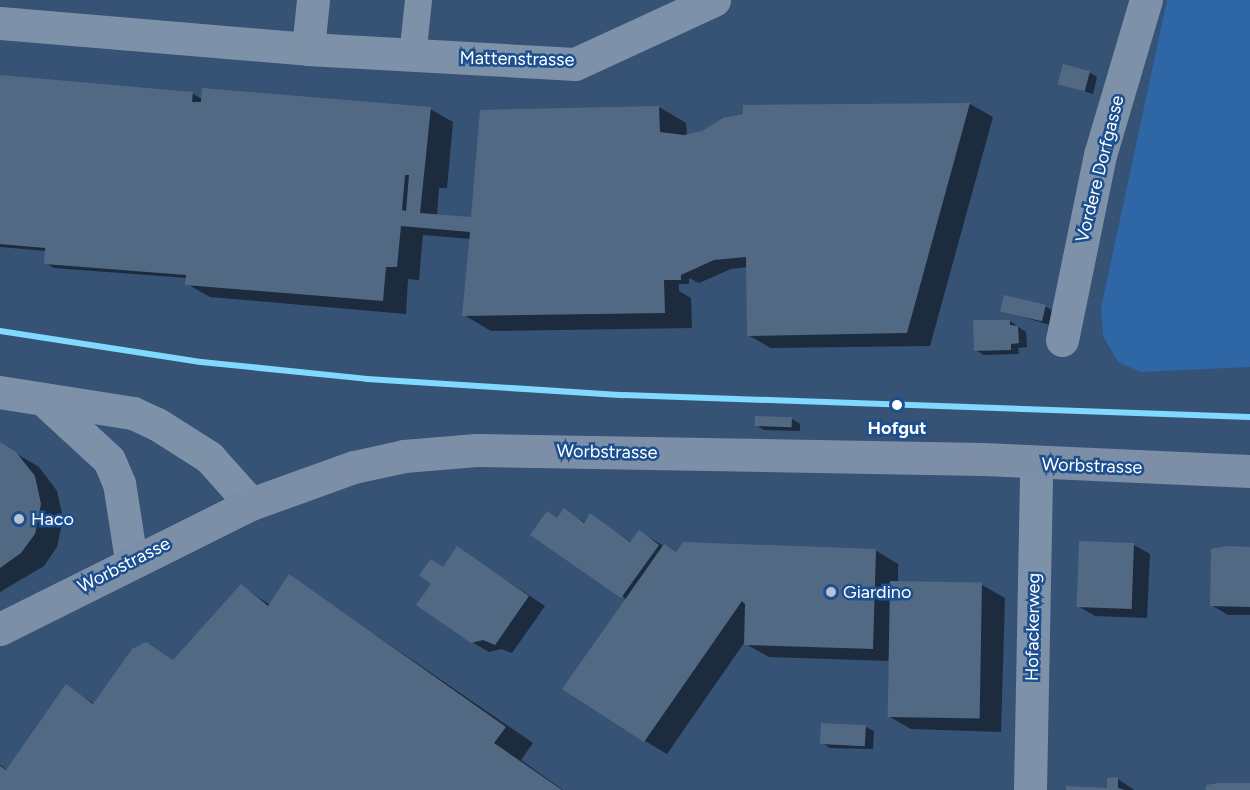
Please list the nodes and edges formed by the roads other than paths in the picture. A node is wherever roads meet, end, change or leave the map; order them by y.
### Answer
1 (313, 0) edge
2 (418, 0) edge
3 (714, 0) edge
4 (1146, 0) edge
5 (0, 23) edge
6 (308, 49) junction
7 (412, 56) junction
8 (1062, 340) dead end
9 (0, 392) edge
10 (44, 400) junction
11 (1036, 464) junction
12 (1250, 471) edge
13 (251, 504) junction
14 (131, 560) junction
15 (0, 629) edge
16 (1030, 790) edge

1 - 6 street
2 - 7 lane
3 - 7 street, Mattenstrasse
4 - 8 street, Vordere Dorfgasse
5 - 6 street, Mattenstrasse
6 - 7 street, Mattenstrasse
9 - 10 street
10 - 13 street
10 - 14 street
11 - 12 main road, Worbstrasse
11 - 13 main road, Worbstrasse
11 - 16 street, Hofackerweg
13 - 14 main road, Worbstrasse
14 - 15 main road, Worbstrasse

